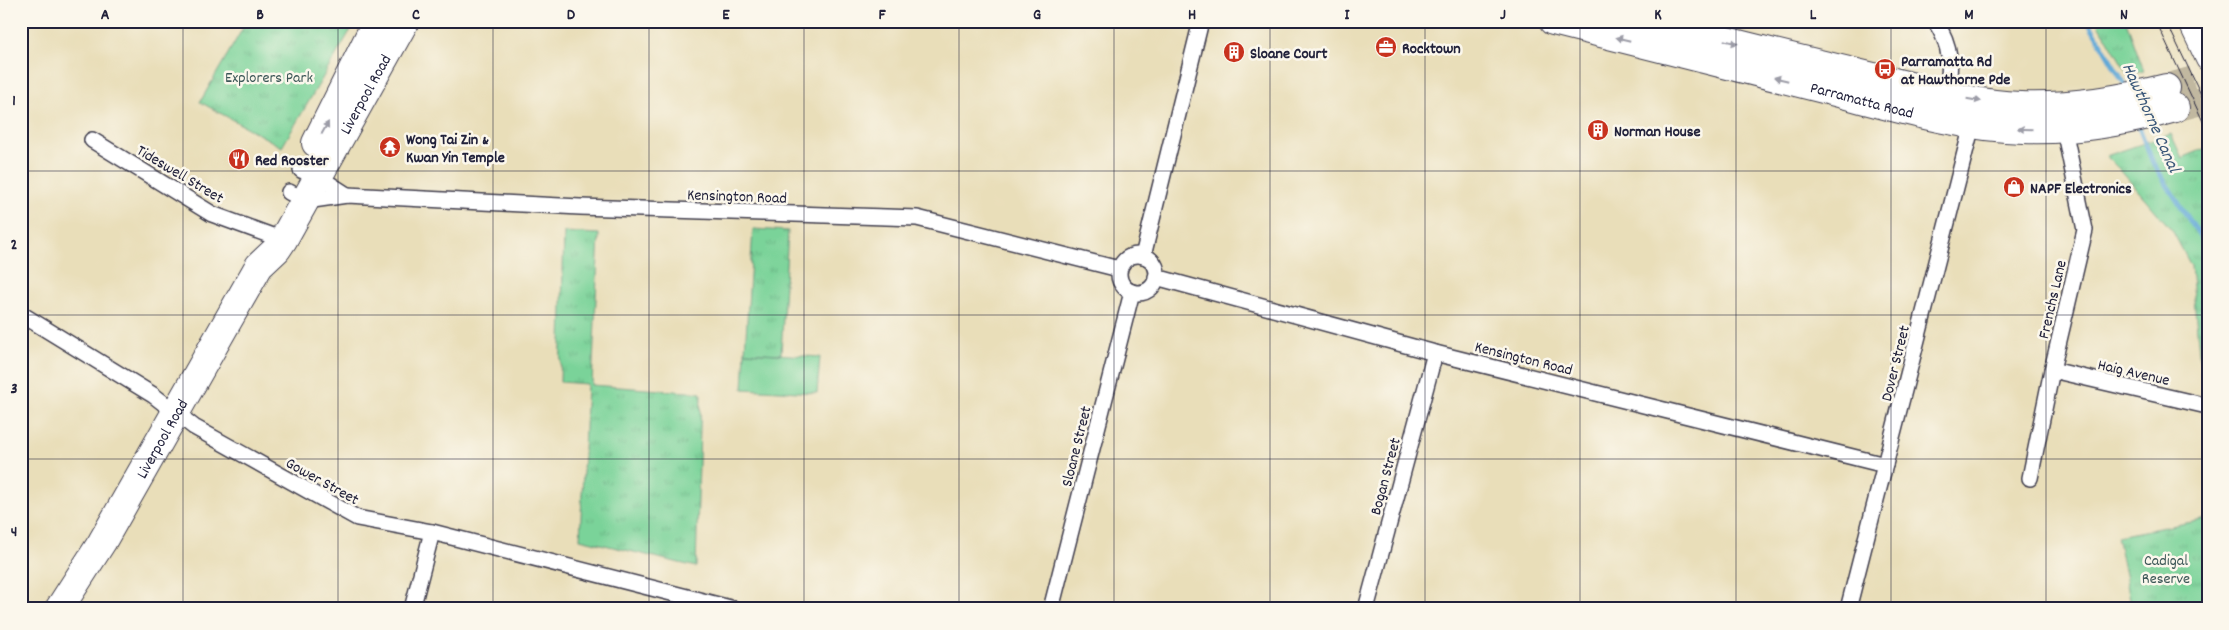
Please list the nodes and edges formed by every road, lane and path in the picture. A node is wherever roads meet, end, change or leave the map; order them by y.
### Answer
1 (377, 21) edge
2 (405, 21) edge
3 (1201, 21) edge
4 (1553, 21) edge
5 (1650, 21) edge
6 (1935, 21) edge
7 (1946, 94) junction
8 (2163, 100) tunnel mouth
9 (2107, 113) junction
10 (1972, 125) junction
11 (2064, 129) junction
12 (92, 140) dead end
13 (304, 185) junction
14 (347, 195) junction
15 (274, 236) junction
16 (1142, 256) junction
17 (1119, 269) junction
18 (1156, 277) junction
19 (1132, 292) junction
20 (21, 314) edge
21 (1435, 353) junction
22 (2052, 370) junction
23 (2207, 406) edge
24 (176, 413) junction
25 (1885, 465) junction
26 (2030, 478) dead end
27 (432, 532) junction
28 (59, 609) edge
29 (412, 609) edge
30 (734, 609) edge
31 (1051, 609) edge
32 (1366, 609) edge
33 (1848, 609) edge

13 -> 1 highway, Liverpool Road
2 - 13 highway, Liverpool Road
3 - 16 street
10 -> 4 highway, Parramatta Road
5 -> 7 highway, Parramatta Road
6 - 7 street
7 -> 9 highway, Parramatta Road
8 - 9 highway, Parramatta Road
9 - 11 highway, Parramatta Road
11 -> 10 highway, Parramatta Road
10 - 25 street, Dover Street
11 - 22 street, Frenchs Lane
12 - 15 street, Tideswell Street
13 - 14 street, Kensington Road
13 - 14 street, Kensington Road
13 - 15 highway, Liverpool Road
14 - 17 street, Kensington Road
15 - 24 highway, Liverpool Road
16 - 17 street
16 - 18 street
17 - 19 street
18 - 19 street
18 - 21 street, Kensington Road
19 - 31 street, Sloane Street
20 - 24 street, Gower Street
21 - 25 street, Kensington Road
21 - 32 street, Bogan Street
22 - 23 street, Haig Avenue
22 - 26 street, Frenchs Lane
24 - 27 street, Gower Street
24 - 28 highway, Liverpool Road
25 - 33 street, Dover Street
27 - 29 street
27 - 30 street, Gower Street

